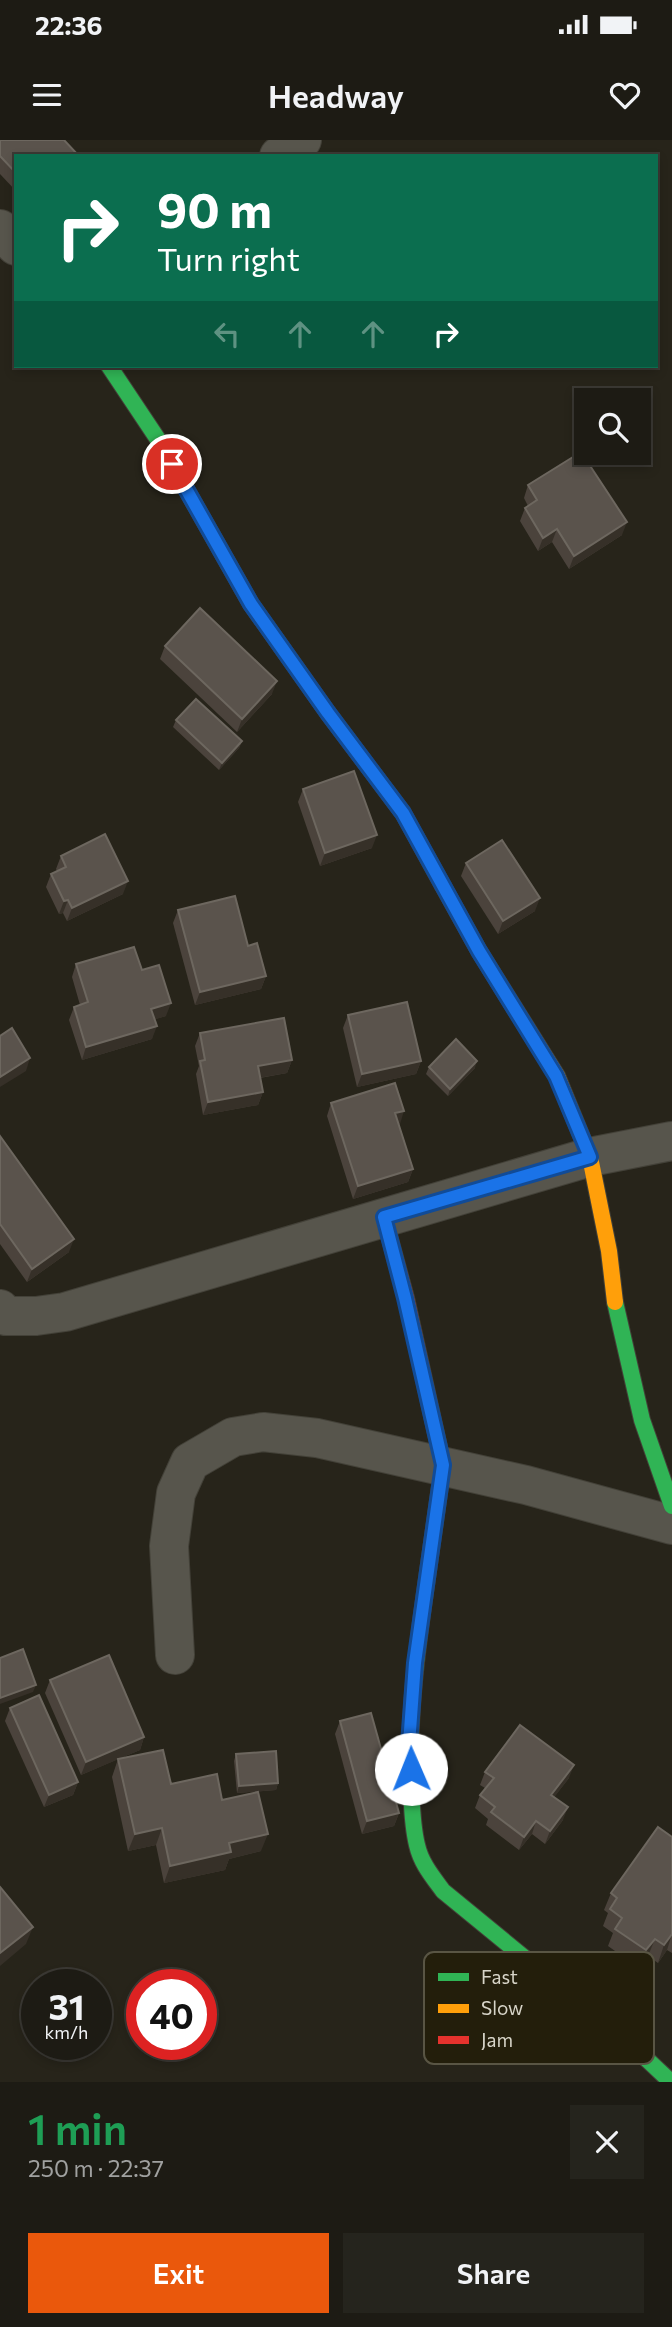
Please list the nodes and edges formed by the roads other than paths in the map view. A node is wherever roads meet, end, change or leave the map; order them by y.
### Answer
1 (302, 140) edge
2 (282, 154) edge
3 (0, 229) edge
4 (14, 244) edge
5 (110, 368) edge
6 (672, 1141) edge
7 (590, 1157) junction
8 (384, 1217) junction
9 (0, 1309) edge
10 (443, 1465) junction
11 (672, 1506) edge
12 (672, 1525) edge
13 (176, 1655) dead end
14 (517, 1952) edge
15 (652, 2064) edge
16 (671, 2082) edge

1 - 2 street
3 - 4 street
5 - 7 street
6 - 7 street
7 - 8 street
7 - 11 street
8 - 9 street
8 - 10 street
10 - 12 street
10 - 13 street
10 - 14 street
15 - 16 street

